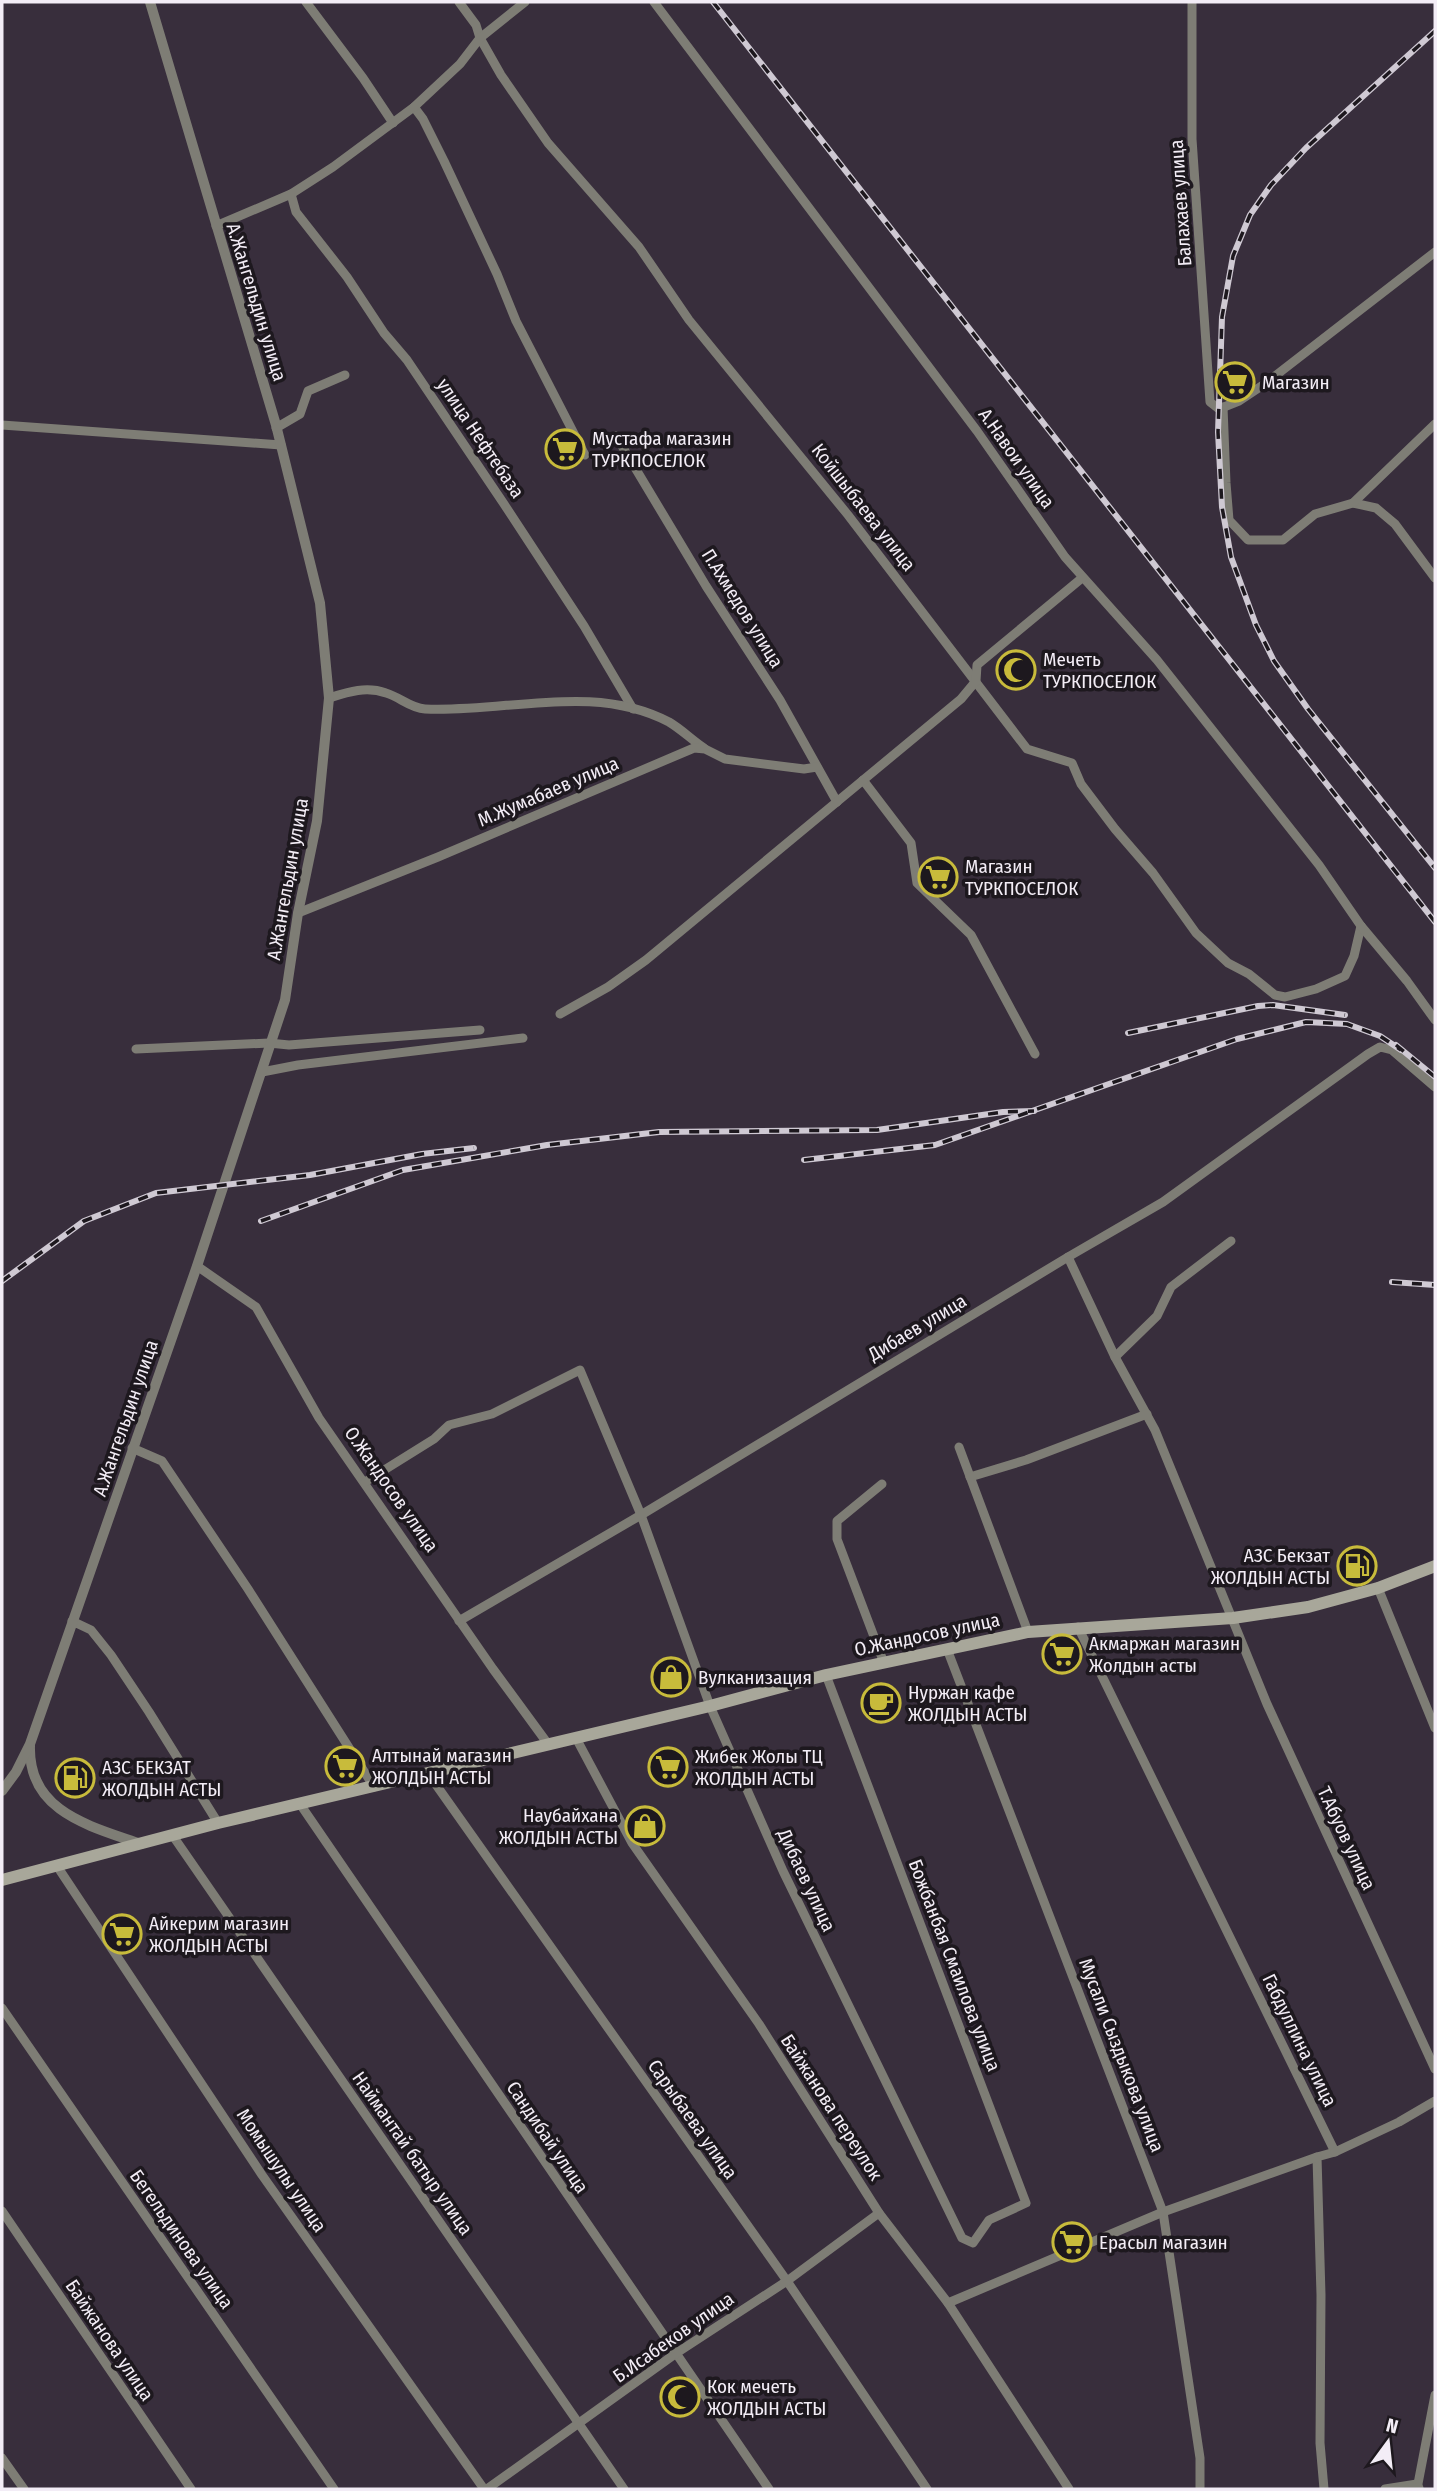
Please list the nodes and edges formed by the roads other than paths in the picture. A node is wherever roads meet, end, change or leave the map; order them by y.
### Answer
1 (150, 2) edge
2 (306, 2) edge
3 (459, 2) edge
4 (525, 2) edge
5 (654, 2) edge
6 (1192, 2) edge
7 (480, 38) junction
8 (414, 107) junction
9 (393, 123) junction
10 (291, 194) junction
11 (216, 226) junction
12 (1435, 252) edge
13 (345, 375) dead end
14 (1223, 407) junction
15 (1435, 424) edge
16 (2, 425) edge
17 (276, 428) junction
18 (616, 436) dead end
19 (281, 445) junction
20 (584, 455) dead end
21 (1353, 503) junction
22 (1082, 578) junction
23 (1435, 578) edge
24 (976, 681) junction
25 (329, 698) junction
26 (633, 709) junction
27 (705, 749) junction
28 (817, 767) junction
29 (863, 780) junction
30 (837, 802) junction
31 (298, 914) junction
32 (1361, 926) junction
33 (559, 1014) dead end
34 (1435, 1020) edge
35 (480, 1030) dead end
36 (523, 1038) dead end
37 (270, 1043) junction
38 (136, 1049) dead end
39 (1035, 1054) dead end
40 (262, 1072) junction
41 (1435, 1087) edge
42 (1231, 1241) dead end
43 (1068, 1257) junction
44 (197, 1266) junction
45 (1115, 1357) junction
46 (1147, 1414) junction
47 (960, 1447) dead end
48 (132, 1448) junction
49 (970, 1477) junction
50 (365, 1482) junction
51 (882, 1484) dead end
52 (641, 1515) junction
53 (1435, 1566) edge
54 (1378, 1588) junction
55 (1233, 1618) junction
56 (72, 1621) junction
57 (459, 1621) junction
58 (1078, 1627) junction
59 (1028, 1632) junction
60 (947, 1649) junction
61 (884, 1663) junction
62 (826, 1675) junction
63 (710, 1706) junction
64 (1435, 1728) edge
65 (576, 1738) junction
66 (30, 1744) junction
67 (548, 1744) junction
68 (427, 1772) junction
69 (374, 1787) junction
70 (2, 1791) edge
71 (300, 1804) junction
72 (218, 1824) junction
73 (173, 1836) junction
74 (142, 1844) junction
75 (57, 1866) junction
76 (2, 1880) edge
77 (2, 2008) edge
78 (1435, 2070) edge
79 (1435, 2101) edge
80 (1335, 2152) junction
81 (1317, 2157) junction
82 (2, 2211) edge
83 (1163, 2212) junction
84 (879, 2213) junction
85 (973, 2243) joint
86 (787, 2281) junction
87 (948, 2303) junction
88 (675, 2354) junction
89 (1435, 2395) edge
90 (579, 2424) junction
91 (2, 2458) edge
92 (1418, 2488) edge
93 (24, 2489) edge
94 (191, 2489) edge
95 (334, 2489) edge
96 (485, 2489) edge
97 (624, 2489) edge
98 (769, 2489) edge
99 (927, 2489) edge
100 (1069, 2489) edge
101 (1200, 2489) edge
102 (1324, 2489) edge
103 (1385, 2489) edge

1 - 11 street, А.Жангельдин улица
2 - 9 street
3 - 7 street, Койшыбаева улица
4 - 7 street
5 - 22 street, А.Навои улица
6 - 14 street, Балахаев улица
7 - 8 street
7 - 24 street, Койшыбаева улица
8 - 9 street
8 - 20 street
9 - 10 street
10 - 11 street
10 - 26 street, улица Нефтебаза
11 - 17 street, А.Жангельдин улица
12 - 14 street
13 - 17 street
14 - 21 street
15 - 21 street
16 - 19 street
17 - 19 street, А.Жангельдин улица
18 - 28 street, П.Ахмедов улица
19 - 25 street, А.Жангельдин улица
21 - 23 street
22 - 24 street
22 - 32 street, А.Навои улица
24 - 29 street
24 - 32 street, Койшыбаева улица
25 - 26 street
25 - 31 street, А.Жангельдин улица
26 - 27 street
27 - 28 street
27 - 31 street, М.Жумабаев улица
28 - 30 street, П.Ахмедов улица
29 - 30 street
29 - 39 street
30 - 33 street
31 - 37 street, А.Жангельдин улица
32 - 34 street, А.Навои улица
35 - 37 street
36 - 40 street
37 - 38 street
37 - 40 street, А.Жангельдин улица
40 - 44 street, А.Жангельдин улица
41 - 43 street, Дибаев улица
42 - 45 street
43 - 45 street
43 - 52 street, Дибаев улица
44 - 48 street, А.Жангельдин улица
44 - 50 street, О.Жандосов улица
45 - 46 street
46 - 49 street
46 - 55 street
47 - 49 street, О.Жандосов улица
48 - 56 street, А.Жангельдин улица
48 - 69 street
49 - 59 street, О.Жандосов улица
50 - 52 street, Дибаев улица
50 - 57 street, О.Жандосов улица
51 - 61 street
52 - 57 street, Дибаев улица
52 - 63 street, Дибаев улица
53 - 54 main road, О.Жандосов улица
54 - 55 main road, О.Жандосов улица
54 - 64 street
55 - 58 main road, О.Жандосов улица
55 - 78 street, Т.Абуов улица
56 - 66 street, А.Жангельдин улица
56 - 72 street
57 - 67 street, О.Жандосов улица
58 - 59 main road, О.Жандосов улица
58 - 80 street, Габдуллина улица
59 - 60 main road, О.Жандосов улица
60 - 61 main road, О.Жандосов улица
60 - 83 street, Мусали Сыздыкова улица
61 - 62 main road, О.Жандосов улица
62 - 63 main road, О.Жандосов улица
62 - 85 street, Божбанбая Смаилова улица
63 - 65 main road, О.Жандосов улица
63 - 85 street, Дибаев улица
65 - 67 main road, О.Жандосов улица
65 - 84 street, Байжанова переулок
66 - 70 street, А.Жангельдин улица
66 - 74 street
67 - 68 main road, О.Жандосов улица
68 - 69 main road, О.Жандосов улица
68 - 86 street, Сарыбаева улица
69 - 71 main road, О.Жандосов улица
71 - 72 main road, О.Жандосов улица
71 - 88 street, Сандибай улица
72 - 73 main road, О.Жандосов улица
73 - 74 main road, О.Жандосов улица
73 - 90 street, Наймантай батыр улица
74 - 75 main road, О.Жандосов улица
75 - 76 main road, О.Жандосов улица
75 - 96 street, Момышулы улица
77 - 95 street, Бегельдинова улица
79 - 80 street
80 - 81 street
81 - 83 street
81 - 102 street
82 - 94 street, Байжанова улица
83 - 87 street
83 - 101 street, Мусали Сыздыкова улица
84 - 86 street, Б.Исабеков улица
84 - 87 street, Байжанова переулок
86 - 88 street, Б.Исабеков улица
86 - 99 street, Сарыбаева улица
87 - 100 street, Байжанова переулок
88 - 90 street, Б.Исабеков улица
88 - 98 street, Сандибай улица
89 - 92 street
90 - 96 street, Б.Исабеков улица
90 - 97 street, Наймантай батыр улица
91 - 93 street
92 - 103 street

